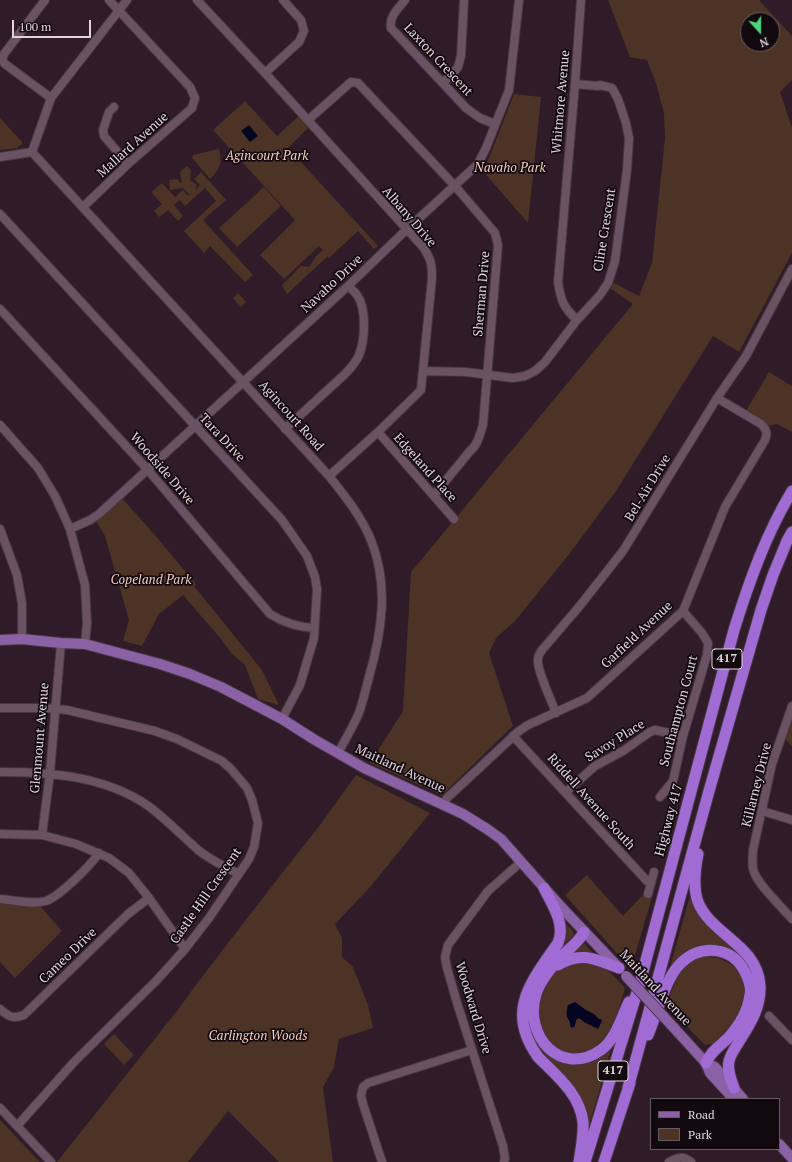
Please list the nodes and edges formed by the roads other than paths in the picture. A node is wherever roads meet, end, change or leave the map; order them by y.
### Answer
1 (45, 0) edge
2 (109, 0) edge
3 (127, 0) edge
4 (196, 0) edge
5 (283, 0) edge
6 (405, 0) edge
7 (464, 0) edge
8 (519, 0) edge
9 (581, 0) edge
10 (118, 11) junction
11 (265, 73) junction
12 (442, 82) junction
13 (575, 84) junction
14 (51, 98) junction
15 (114, 107) dead end
16 (308, 120) junction
17 (495, 124) junction
18 (32, 152) junction
19 (0, 157) edge
20 (128, 164) junction
21 (455, 186) junction
22 (83, 207) junction
23 (0, 214) edge
24 (406, 230) junction
25 (792, 269) edge
26 (348, 286) junction
27 (0, 309) edge
28 (578, 320) junction
29 (423, 371) junction
30 (487, 375) junction
31 (243, 382) junction
32 (717, 398) junction
33 (0, 425) edge
34 (195, 426) junction
35 (285, 429) junction
36 (378, 432) junction
37 (148, 470) junction
38 (329, 476) junction
39 (792, 491) edge
40 (434, 495) junction
41 (454, 519) dead end
42 (0, 529) edge
43 (70, 529) junction
44 (792, 532) edge
45 (683, 611) junction
46 (314, 628) junction
47 (22, 639) junction
48 (0, 640) edge
49 (61, 643) junction
50 (85, 644) junction
51 (792, 706) edge
52 (0, 708) edge
53 (55, 708) junction
54 (556, 713) junction
55 (282, 718) junction
56 (514, 736) junction
57 (684, 736) junction
58 (338, 753) junction
59 (0, 772) edge
60 (50, 773) junction
61 (709, 791) junction
62 (566, 792) junction
63 (660, 797) dead end
64 (443, 804) junction
65 (762, 811) junction
66 (792, 820) edge
67 (0, 834) edge
68 (42, 835) junction
69 (99, 853) junction
70 (521, 862) junction
71 (654, 872) dead end
72 (239, 874) junction
73 (651, 883) junction
74 (544, 888) junction
75 (648, 894) dead end
76 (149, 898) junction
77 (0, 899) edge
78 (792, 919) edge
79 (584, 932) junction
80 (185, 950) junction
81 (618, 968) junction
82 (543, 971) junction
83 (641, 979) junction
84 (0, 1009) edge
85 (769, 1016) dead end
86 (750, 1024) junction
87 (792, 1040) edge
88 (472, 1050) junction
89 (706, 1063) junction
90 (628, 1088) junction
91 (734, 1093) edge
92 (0, 1108) edge
93 (17, 1126) junction
94 (780, 1145) edge
95 (792, 1158) edge
96 (673, 1160) edge
97 (51, 1162) edge
98 (382, 1162) edge
99 (504, 1162) edge
100 (579, 1162) edge
101 (585, 1162) edge
102 (604, 1162) edge
103 (692, 1162) edge

1 - 14 street
2 - 10 street
3 - 10 street
4 - 11 street, Albany Drive
5 - 11 street
6 - 12 street, Laxton Crescent
7 - 12 street
8 - 17 street, Navaho Drive
9 - 13 street, Whitmore Avenue
10 - 14 street
10 - 20 street, Mallard Avenue
11 - 16 street, Albany Drive
12 - 17 street, Laxton Crescent
13 - 28 street, Whitmore Avenue
13 - 28 street, Cline Crescent
14 - 18 street
15 - 20 street
16 - 21 street, Sherman Drive
16 - 24 street, Albany Drive
17 - 21 street, Navaho Drive
18 - 19 street
18 - 22 street, Agincourt Road
20 - 22 street, Mallard Avenue
21 - 24 street, Navaho Drive
21 - 30 street, Sherman Drive
22 - 31 street, Agincourt Road
23 - 34 street, Tara Drive
24 - 26 street, Navaho Drive
24 - 29 street, Albany Drive
25 - 32 street, Bel-Air Drive
26 - 31 street, Navaho Drive
26 - 35 street
27 - 37 street, Woodside Drive
28 - 30 street, Cline Crescent
29 - 30 street, Cline Crescent
29 - 36 street, Albany Drive
30 - 40 street, Sherman Drive
31 - 34 street, Navaho Drive
31 - 35 street, Agincourt Road
32 - 45 street, Garfield Avenue
32 - 54 street, Bel-Air Drive
33 - 43 street
34 - 37 street, Navaho Drive
34 - 46 street, Tara Drive
35 - 38 street, Agincourt Road
36 - 38 street, Albany Drive
36 - 40 street, Edgeland Place
37 - 43 street, Navaho Drive
37 - 46 street, Woodside Drive
38 - 58 street, Agincourt Road
39 - 83 highway, Highway 417 / 417
40 - 41 street, Edgeland Place
42 - 47 street
43 - 50 street
44 - 61 highway, 417
45 - 54 street, Garfield Avenue
45 - 57 street, Southampton Court
46 - 55 street, Tara Drive
47 - 48 main road, Maitland Avenue
47 - 49 main road, Maitland Avenue
49 - 50 main road, Maitland Avenue
49 - 53 street, Glenmount Avenue
50 - 55 main road, Maitland Avenue
51 - 65 street, Killarney Drive
52 - 53 street, Castle Hill Crescent
53 - 60 street, Glenmount Avenue
53 - 72 street, Castle Hill Crescent
54 - 56 street, Garfield Avenue
55 - 58 main road, Maitland Avenue
56 - 62 street, Riddell Avenue South
56 - 64 street, Garfield Avenue
57 - 62 street, Savoy Place
57 - 63 street, Southampton Court
58 - 64 main road, Maitland Avenue
59 - 60 street
60 - 68 street, Glenmount Avenue
60 - 72 street
61 - 86 highway
61 - 90 highway, 417
62 - 73 street, Riddell Avenue South
64 - 70 main road, Maitland Avenue
65 - 66 street
65 - 78 street, Killarney Drive
67 - 68 street
68 - 69 street
69 - 76 street
69 - 77 street
70 - 74 main road, Maitland Avenue
70 - 88 street, Woodward Drive
71 - 73 street
72 - 80 street, Castle Hill Crescent
73 - 75 street
74 - 79 main road, Maitland Avenue
74 - 82 highway
76 - 80 street
76 - 84 street, Cameo Drive
79 - 81 main road, Maitland Avenue
79 - 82 highway
80 - 93 street, Castle Hill Crescent
81 - 82 highway
81 - 89 main road, Maitland Avenue, bridge
82 - 83 highway
82 - 100 highway
83 - 101 highway, Highway 417 / 417
85 - 87 street
86 - 89 highway
86 - 91 highway
88 - 98 street
88 - 99 street, Woodward Drive
89 - 90 highway
89 - 91 main road, Maitland Avenue
90 - 102 highway, 417
92 - 93 street
93 - 97 street
94 - 95 main road
96 - 103 street

